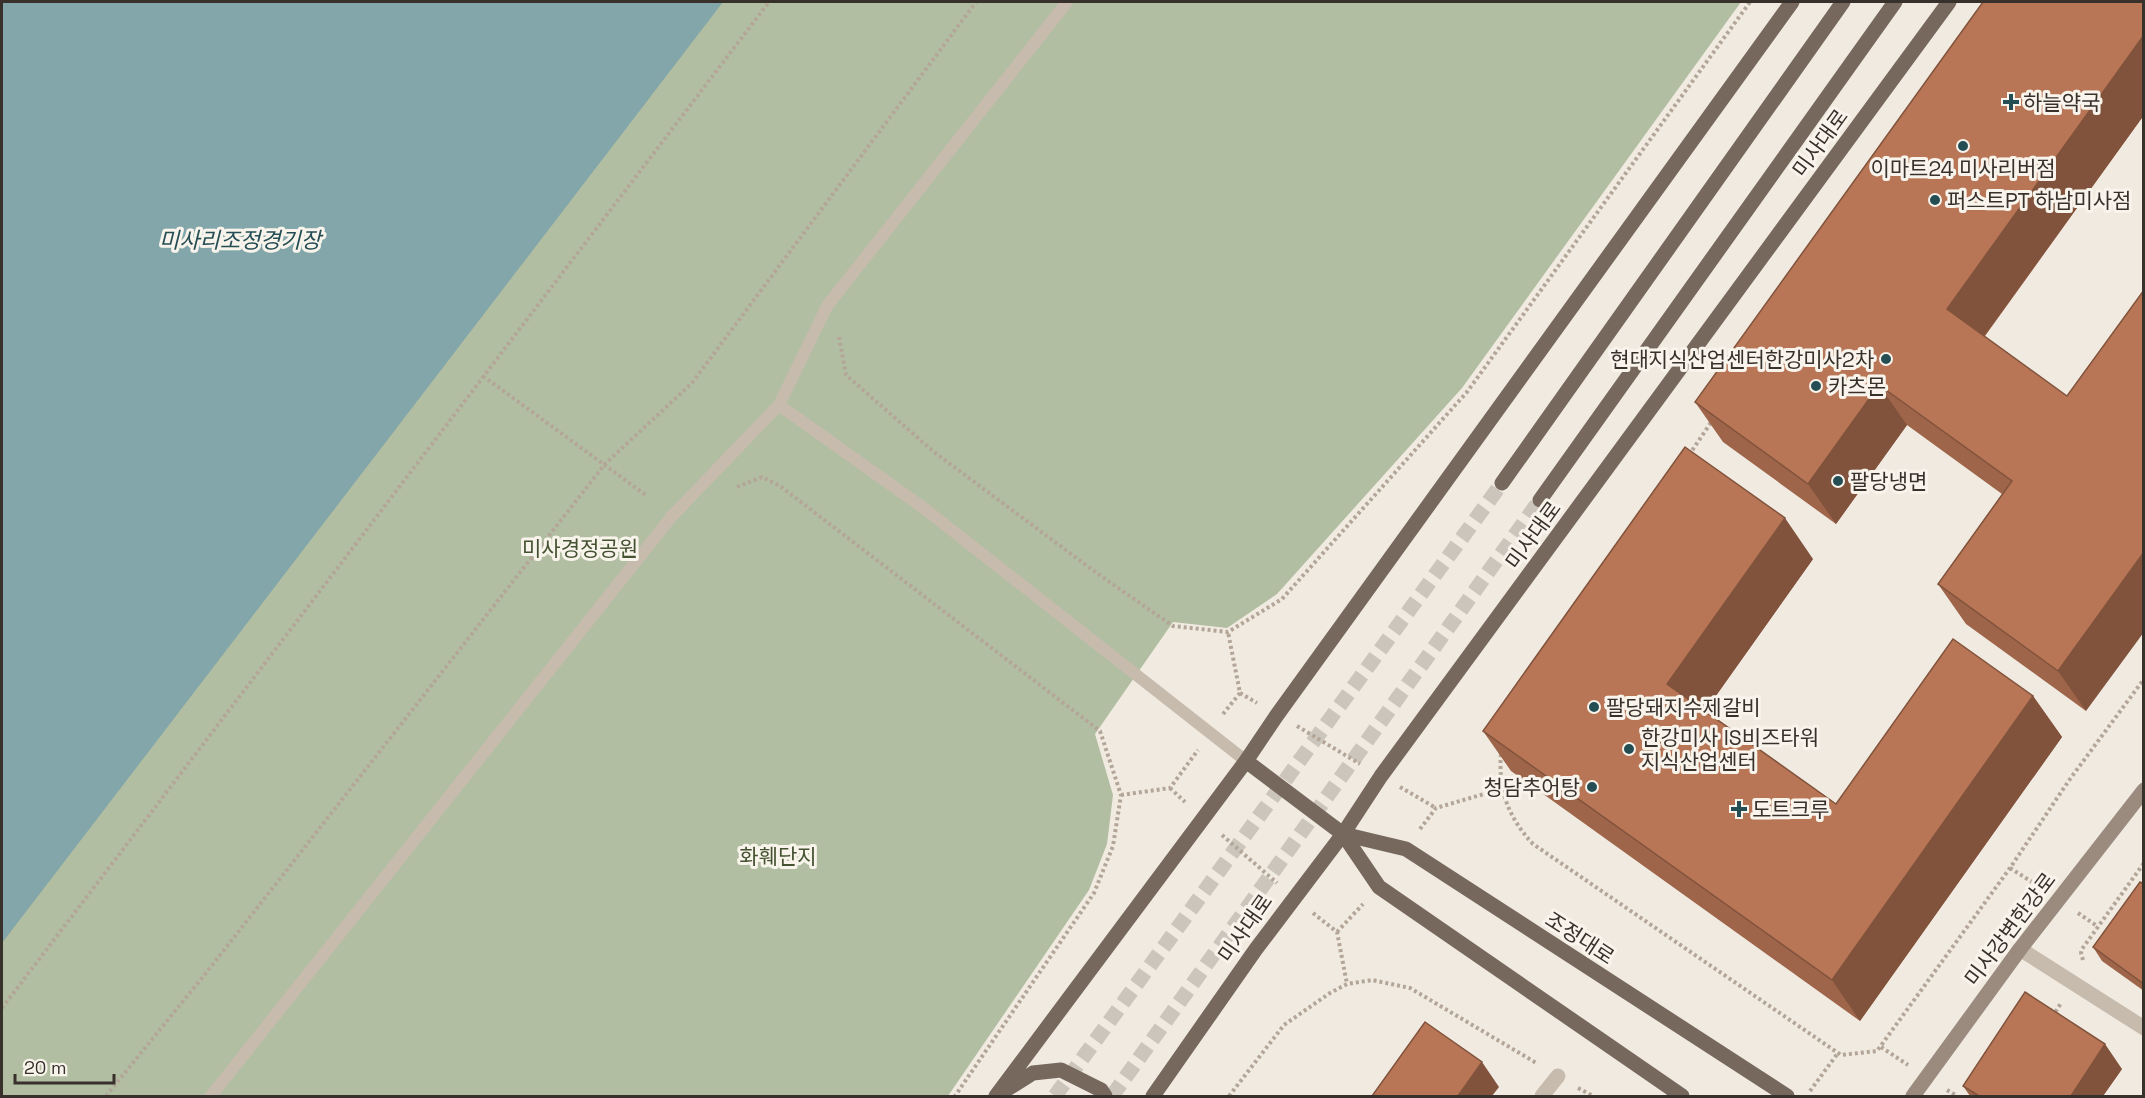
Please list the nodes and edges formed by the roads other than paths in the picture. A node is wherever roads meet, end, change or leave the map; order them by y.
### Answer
1 (1068, 2) edge
2 (1792, 2) edge
3 (1843, 2) edge
4 (1895, 2) edge
5 (1949, 2) edge
6 (778, 405) junction
7 (1502, 483) tunnel mouth
8 (1540, 500) tunnel mouth
9 (1246, 761) junction
10 (2144, 790) edge
11 (1343, 834) junction
12 (2020, 949) junction
13 (2144, 1028) edge
14 (1558, 1076) road end
15 (211, 1096) edge
16 (996, 1096) edge
17 (1105, 1096) edge
18 (1153, 1096) edge
19 (1542, 1096) edge
20 (1682, 1096) edge
21 (1787, 1096) edge
22 (1913, 1096) edge

1 - 6 lane
2 - 9 main road
3 - 7 main road
4 - 8 main road, 미사대로
5 - 11 main road, 미사대로
6 - 9 lane
6 - 15 lane
9 - 11 main road, 조정대로
9 - 16 main road
10 - 12 street, 미사강변한강로
11 - 18 main road, 미사대로
11 - 20 main road, 조정대로
11 - 21 main road, 조정대로
12 - 13 street
12 - 22 street, 미사강변한강로
14 - 19 street
16 - 17 main road

